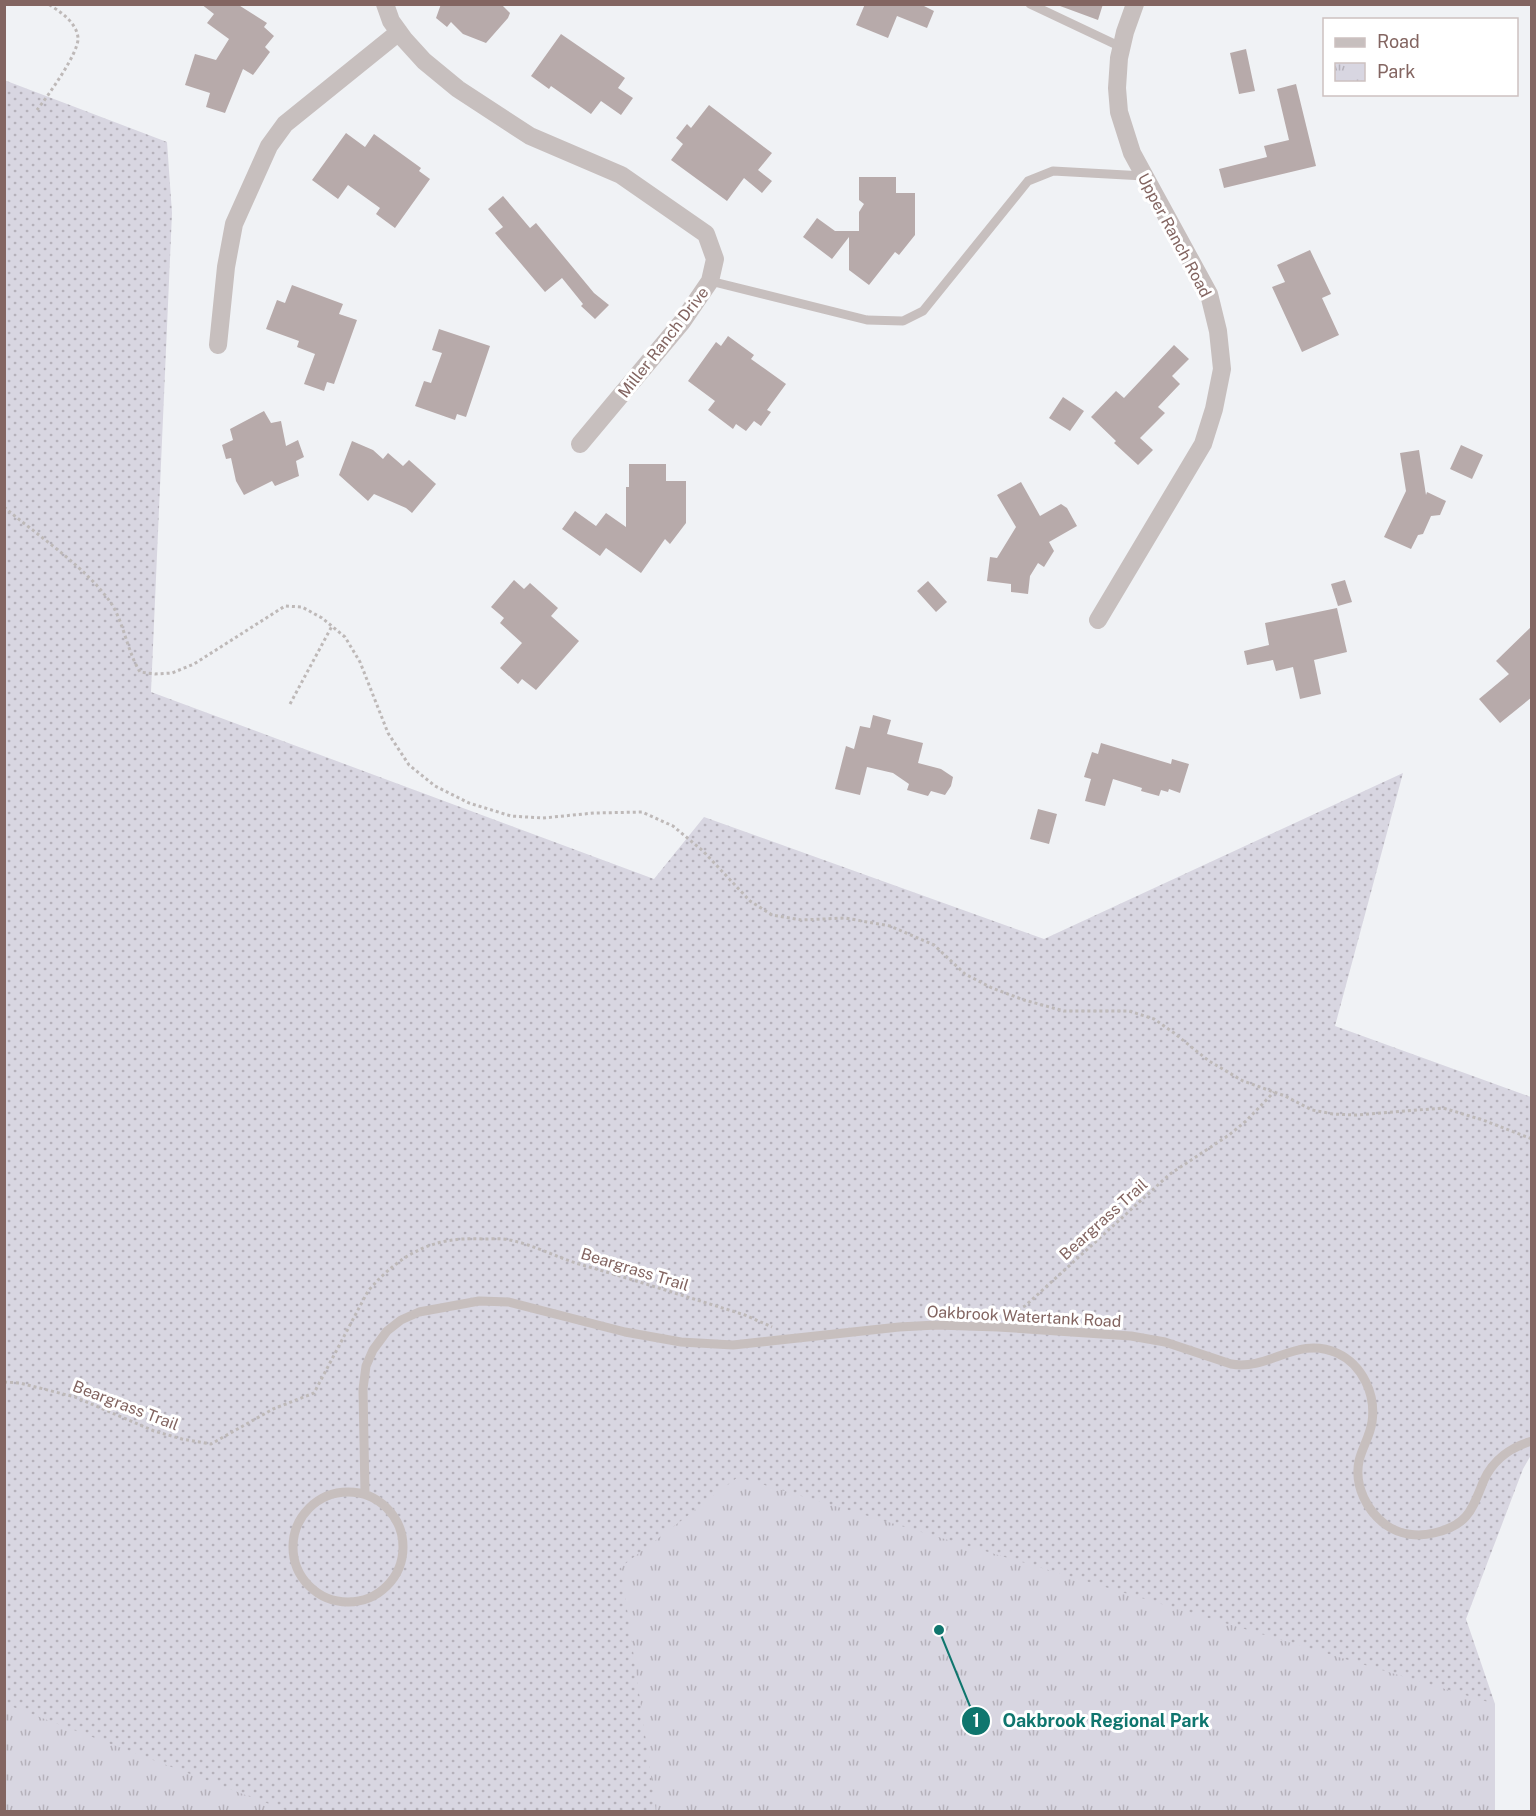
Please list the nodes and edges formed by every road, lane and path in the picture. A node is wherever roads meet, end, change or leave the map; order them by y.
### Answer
1 (48, 4) edge
2 (385, 4) edge
3 (1030, 4) edge
4 (1135, 4) edge
5 (399, 32) junction
6 (1121, 47) junction
7 (37, 110) dead end
8 (1144, 176) junction
9 (710, 281) junction
10 (218, 345) dead end
11 (580, 444) dead end
12 (4, 507) edge
13 (1098, 620) dead end
14 (332, 626) junction
15 (290, 704) dead end
16 (1274, 1092) junction
17 (1532, 1139) edge
18 (999, 1316) dead end
19 (780, 1331) dead end
20 (4, 1382) edge
21 (1532, 1441) edge
22 (366, 1494) junction

1 - 7 path
2 - 5 street, Miller Ranch Drive
3 - 6 lane
4 - 6 street, Upper Ranch Road
5 - 9 street, Miller Ranch Drive
5 - 10 street
6 - 8 street, Upper Ranch Road
8 - 9 lane
8 - 13 street, Upper Ranch Road
9 - 11 street, Miller Ranch Drive
12 - 14 path
14 - 15 path
14 - 16 path
16 - 17 path
16 - 18 path, Beargrass Trail
19 - 20 path, Beargrass Trail
21 - 22 lane, Oakbrook Watertank Road
22 - 22 lane

